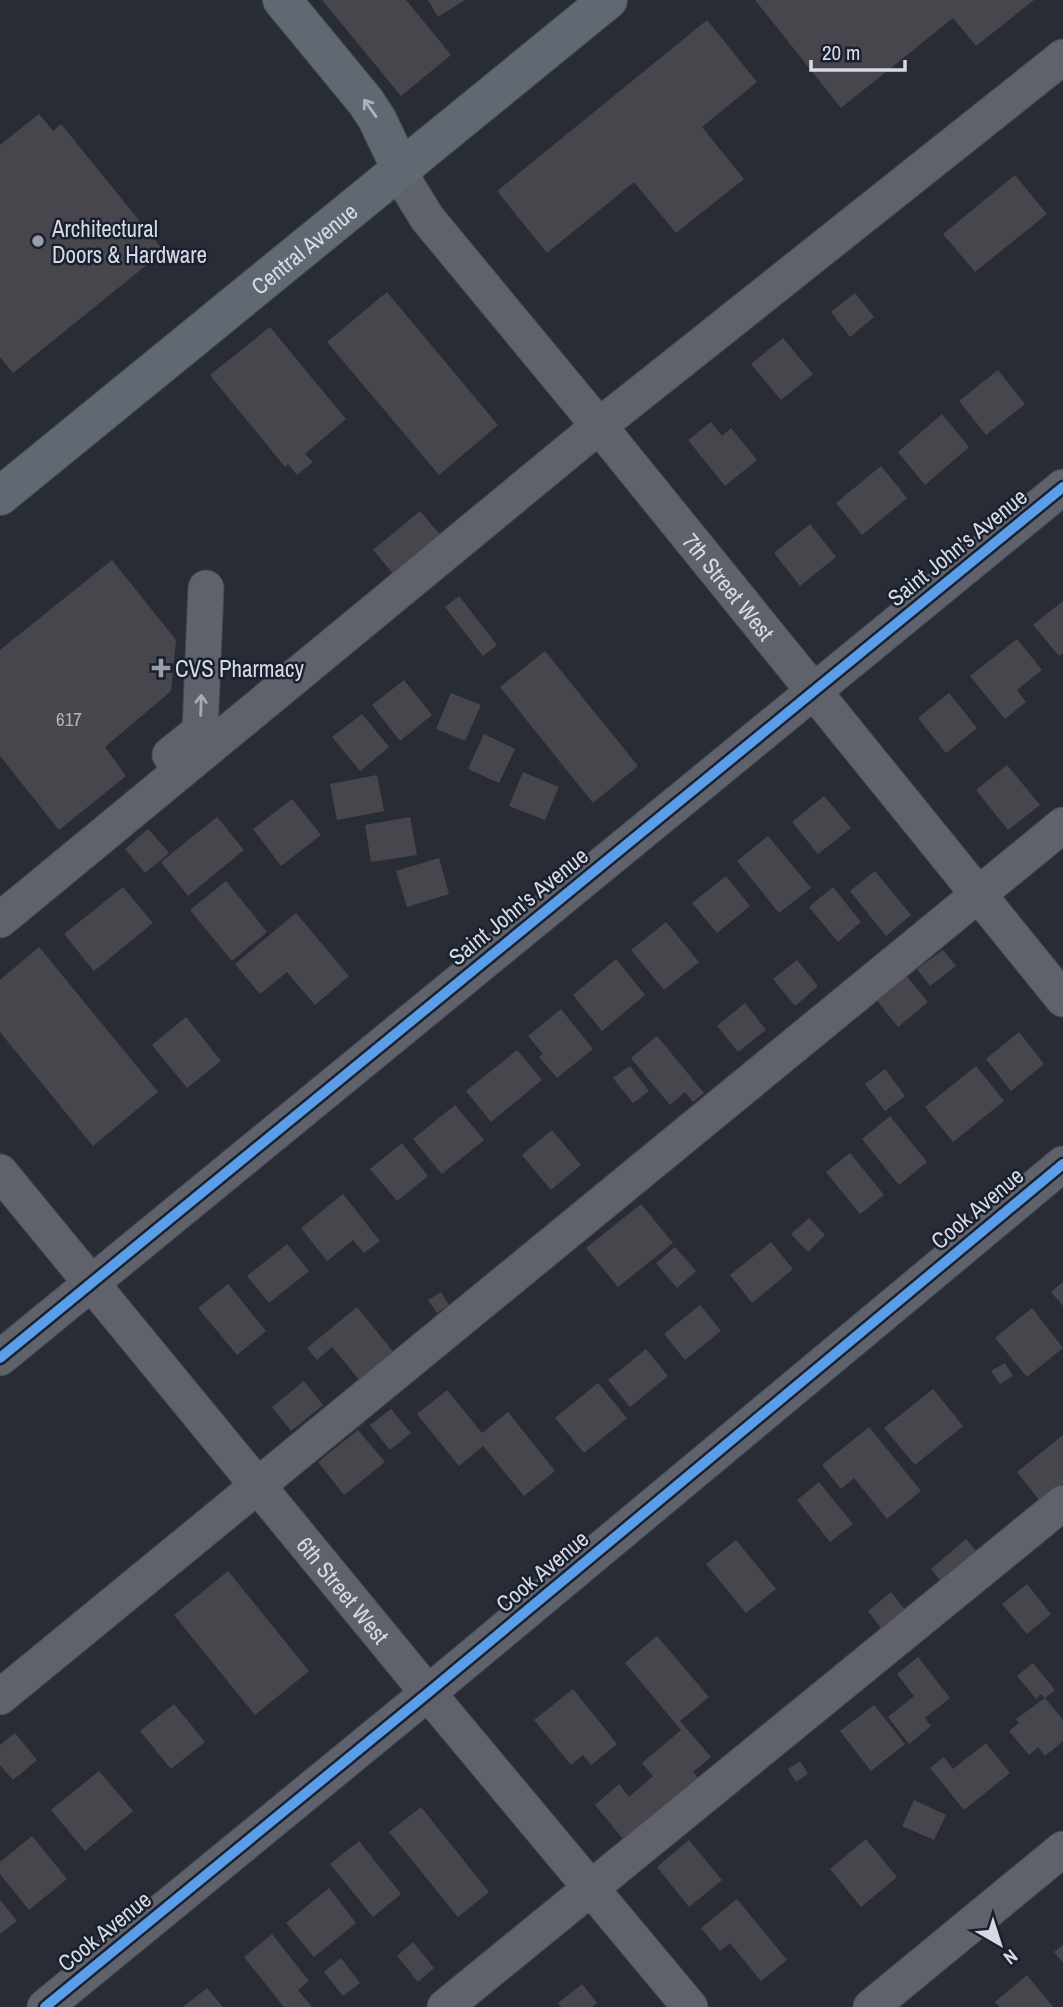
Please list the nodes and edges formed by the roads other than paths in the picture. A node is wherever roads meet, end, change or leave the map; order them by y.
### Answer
1 (282, 0) edge
2 (607, 0) edge
3 (1063, 57) edge
4 (401, 169) junction
5 (599, 426) junction
6 (1063, 487) edge
7 (0, 496) edge
8 (206, 588) dead end
9 (814, 691) junction
10 (1063, 825) edge
11 (35, 866) dead end
12 (978, 895) junction
13 (0, 920) edge
14 (1063, 999) edge
15 (1063, 1164) edge
16 (0, 1172) edge
17 (91, 1283) junction
18 (0, 1359) edge
19 (257, 1485) junction
20 (1063, 1503) edge
21 (428, 1693) junction
22 (0, 1696) edge
23 (1063, 1849) edge
24 (590, 1889) junction
25 (45, 2007) edge
26 (445, 2007) edge
27 (690, 2007) edge
28 (871, 2007) edge

4 -> 1 main road
2 - 4 main road, Central Avenue
3 - 5 street
4 - 5 street, 7th Street West
4 - 7 main road, Central Avenue
5 - 9 street, 7th Street West
5 - 13 street
6 - 9 street, Saint John's Avenue
11 -> 8 street
9 - 12 street, 7th Street West
9 - 17 street, Saint John's Avenue
10 - 12 street
12 - 14 street, 7th Street West
12 - 19 street
15 - 21 street, Cook Avenue
16 - 17 street, 6th Street West
17 - 18 street, Saint John's Avenue
17 - 19 street, 6th Street West
19 - 21 street, 6th Street West
19 - 22 street
20 - 24 street
21 - 24 street, 6th Street West
21 - 25 street, Cook Avenue
23 - 28 street
24 - 26 street
24 - 27 street, 6th Street West

